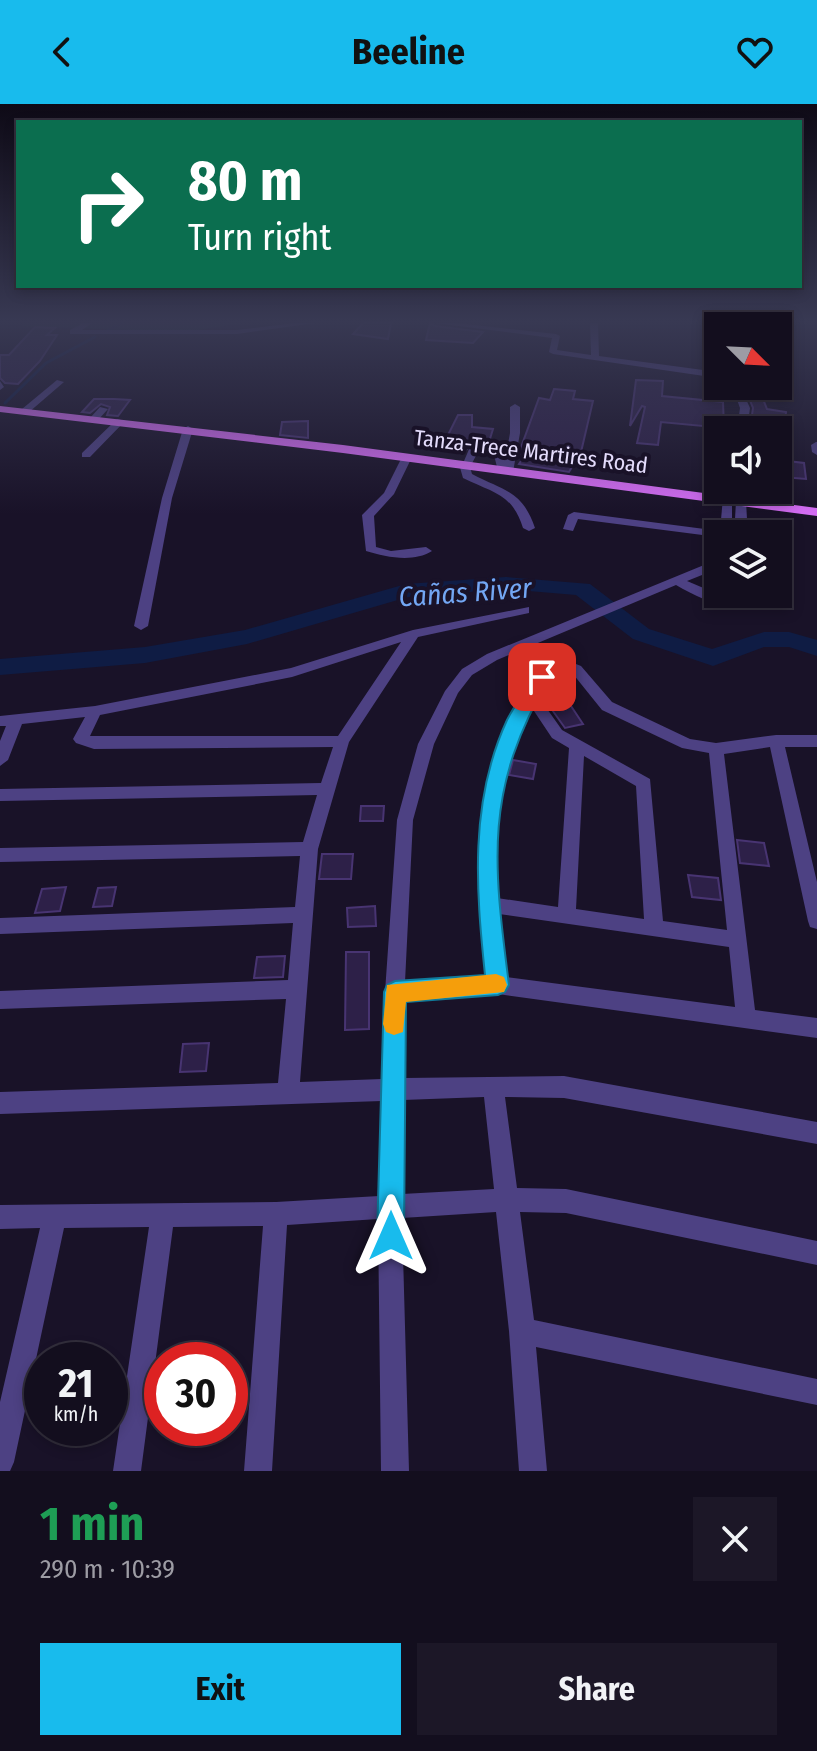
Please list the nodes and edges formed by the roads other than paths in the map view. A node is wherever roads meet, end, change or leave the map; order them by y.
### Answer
1 (54, 387) edge
2 (515, 407) dead end
3 (0, 409) edge
4 (25, 411) junction
5 (120, 421) junction
6 (188, 429) junction
7 (816, 445) edge
8 (817, 452) edge
9 (86, 455) dead end
10 (407, 457) junction
11 (466, 465) junction
12 (506, 470) junction
13 (704, 498) edge
14 (751, 504) edge
15 (817, 512) edge
16 (529, 528) dead end
17 (569, 529) dead end
18 (665, 529) junction
19 (704, 533) edge
20 (646, 538) dead end
21 (426, 551) dead end
22 (704, 570) edge
23 (676, 580) junction
24 (704, 596) edge
25 (524, 610) dead end
26 (141, 626) dead end
27 (413, 634) junction
28 (531, 696) junction
29 (95, 711) junction
30 (8, 721) edge
31 (342, 741) junction
32 (776, 741) junction
33 (817, 741) edge
34 (577, 745) junction
35 (716, 749) junction
36 (0, 760) edge
37 (327, 789) junction
38 (0, 795) edge
39 (309, 849) junction
40 (0, 855) edge
41 (488, 905) junction
42 (301, 915) junction
43 (567, 916) junction
44 (817, 921) edge
45 (0, 926) edge
46 (654, 928) junction
47 (737, 940) junction
48 (498, 985) junction
49 (296, 989) junction
50 (395, 992) junction
51 (0, 1000) edge
52 (746, 1016) junction
53 (817, 1028) edge
54 (493, 1086) junction
55 (394, 1089) junction
56 (288, 1092) junction
57 (0, 1103) edge
58 (817, 1133) edge
59 (504, 1200) junction
60 (390, 1207) junction
61 (276, 1214) junction
62 (163, 1216) junction
63 (0, 1217) edge
64 (55, 1217) junction
65 (817, 1253) edge
66 (522, 1331) junction
67 (817, 1392) edge
68 (0, 1462) edge
69 (127, 1471) edge
70 (258, 1471) edge
71 (395, 1471) edge
72 (533, 1471) edge

1 - 4 street
2 - 12 street
3 - 4 main road, Tanza-Trece Martires Road
4 - 5 main road, Tanza-Trece Martires Road
5 - 6 main road, Tanza-Trece Martires Road
5 - 9 street
6 - 10 main road, Tanza-Trece Martires Road
6 - 26 street
7 - 8 street
10 - 11 main road, Tanza-Trece Martires Road
10 - 21 street
11 - 12 main road, Tanza-Trece Martires Road
11 - 12 street
11 - 16 street
12 - 13 main road, Tanza-Trece Martires Road
14 - 15 main road, Tanza-Trece Martires Road
17 - 18 street
18 - 19 street
18 - 20 street
22 - 23 street
23 - 24 street
23 - 50 street
25 - 27 street
27 - 29 street
27 - 31 street
28 - 34 street
28 - 35 street
28 - 41 street
29 - 30 street
29 - 31 street
30 - 36 street
31 - 37 street
32 - 33 street
32 - 35 street
32 - 44 street
34 - 43 street
34 - 46 street
35 - 47 street
37 - 38 street
37 - 39 street
39 - 40 street
39 - 42 street
41 - 43 street
41 - 48 street
42 - 45 street
42 - 49 street
43 - 46 street
46 - 47 street
47 - 52 street
48 - 50 street
48 - 52 street
49 - 51 street
49 - 56 street
50 - 55 street
52 - 53 street
54 - 55 street
54 - 58 street
54 - 59 street
55 - 56 street
55 - 60 street
56 - 57 street
59 - 60 street
59 - 65 street
59 - 66 street
60 - 61 street
60 - 71 street
61 - 62 street
61 - 70 street
62 - 64 street
62 - 69 street
63 - 64 street
64 - 68 street
66 - 67 street
66 - 72 street

